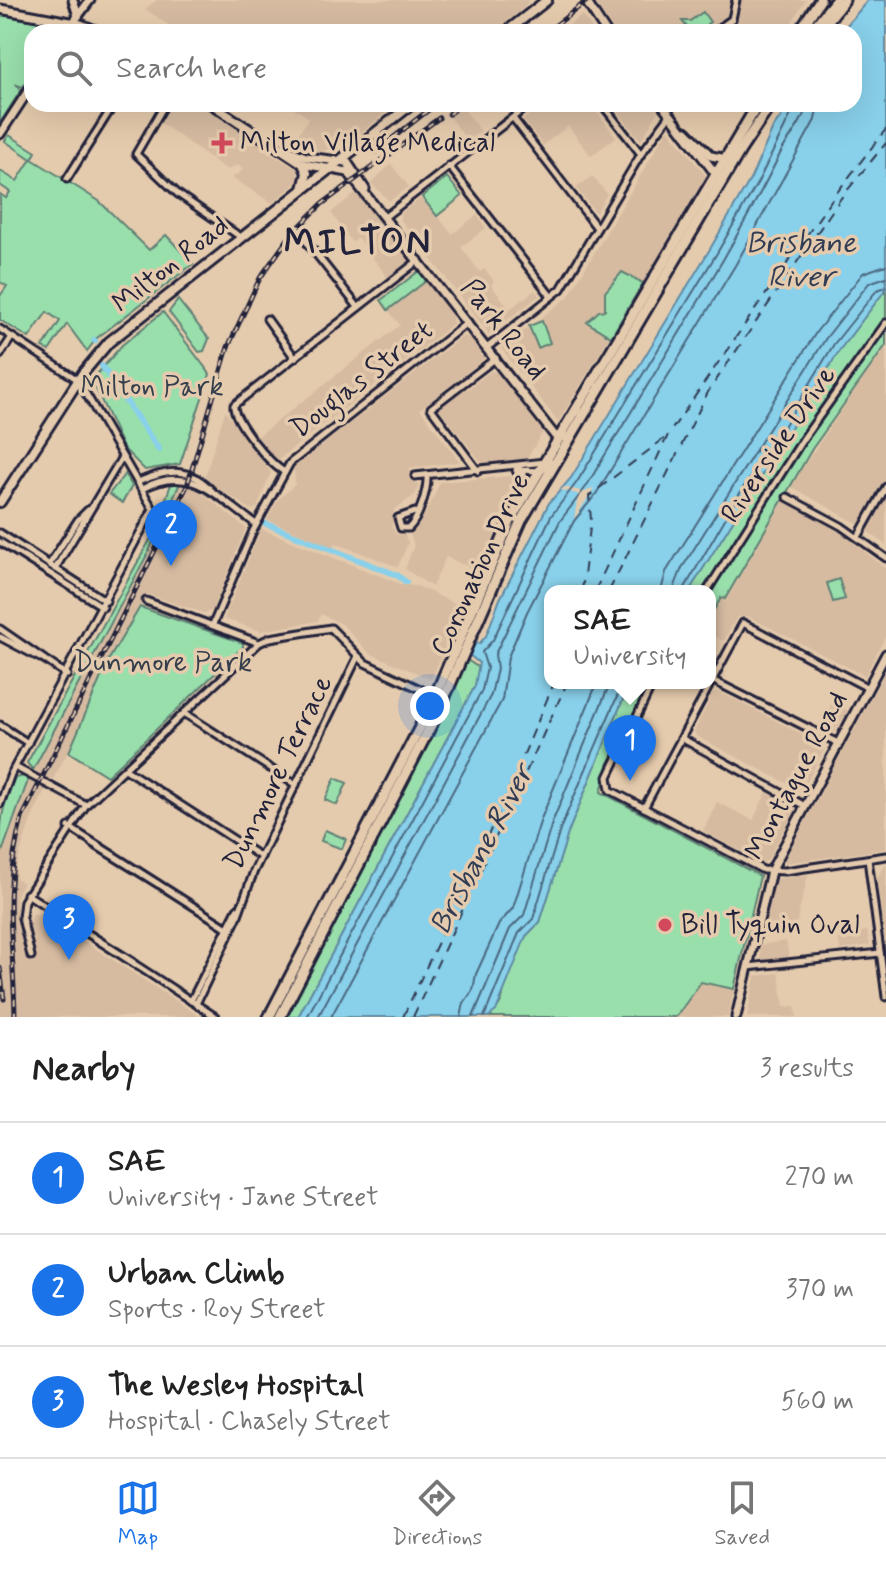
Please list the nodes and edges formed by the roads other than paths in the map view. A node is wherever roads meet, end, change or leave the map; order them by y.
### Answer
1 (73, 0) edge
2 (90, 0) edge
3 (736, 0) edge
4 (828, 0) edge
5 (836, 0) edge
6 (844, 0) edge
7 (543, 1) edge
8 (587, 3) dead end
9 (818, 4) edge
10 (0, 9) edge
11 (77, 13) junction
12 (72, 22) junction
13 (83, 24) joint
14 (516, 24) edge
15 (601, 24) edge
16 (725, 24) edge
17 (804, 24) edge
18 (816, 24) edge
19 (825, 24) edge
20 (24, 97) edge
21 (109, 112) edge
22 (160, 112) edge
23 (224, 112) edge
24 (402, 112) edge
25 (520, 112) edge
26 (608, 112) edge
27 (668, 112) edge
28 (753, 112) edge
29 (763, 112) edge
30 (513, 118) junction
31 (673, 118) junction
32 (0, 134) edge
33 (277, 146) junction
34 (641, 154) junction
35 (727, 159) junction
36 (341, 160) junction
37 (303, 164) junction
38 (449, 166) junction
39 (332, 167) junction
40 (67, 179) dead end
41 (719, 179) junction
42 (303, 189) junction
43 (365, 190) junction
44 (386, 216) junction
45 (597, 229) junction
46 (242, 238) junction
47 (305, 240) dead end
48 (420, 259) junction
49 (551, 296) junction
50 (358, 307) junction
51 (267, 319) dead end
52 (468, 322) junction
53 (886, 323) edge
54 (0, 329) edge
55 (12, 337) junction
56 (488, 347) junction
57 (0, 355) edge
58 (295, 358) junction
59 (496, 358) junction
60 (78, 380) junction
61 (546, 422) junction
62 (579, 423) junction
63 (567, 427) junction
64 (561, 438) junction
65 (122, 457) junction
66 (558, 458) junction
67 (542, 467) junction
68 (504, 469) junction
69 (518, 470) junction
70 (478, 471) junction
71 (285, 472) junction
72 (427, 475) junction
73 (415, 476) dead end
74 (138, 482) junction
75 (529, 487) junction
76 (886, 487) edge
77 (142, 489) junction
78 (216, 496) junction
79 (787, 497) dead end
80 (0, 502) edge
81 (415, 512) dead end
82 (256, 524) junction
83 (0, 533) edge
84 (858, 537) junction
85 (0, 542) edge
86 (886, 558) edge
87 (52, 567) junction
88 (711, 585) edge
89 (146, 601) dead end
90 (105, 604) junction
91 (213, 624) junction
92 (467, 628) junction
93 (0, 629) edge
94 (0, 637) edge
95 (259, 643) junction
96 (886, 654) edge
97 (358, 656) junction
98 (41, 659) junction
99 (67, 675) junction
100 (716, 677) edge
101 (716, 682) edge
102 (868, 688) junction
103 (650, 689) edge
104 (710, 689) edge
105 (440, 698) junction
106 (184, 713) junction
107 (0, 725) edge
108 (683, 739) junction
109 (28, 743) junction
110 (838, 743) junction
111 (15, 767) junction
112 (125, 769) junction
113 (296, 785) junction
114 (0, 804) edge
115 (86, 805) junction
116 (805, 806) junction
117 (644, 808) junction
118 (69, 827) junction
119 (886, 856) edge
120 (261, 857) junction
121 (868, 859) junction
122 (771, 871) junction
123 (27, 894) junction
124 (238, 908) junction
125 (226, 927) junction
126 (880, 953) junction
127 (31, 956) dead end
128 (747, 967) junction
129 (886, 997) edge
130 (193, 1002) junction
131 (216, 1017) edge
132 (269, 1017) edge
133 (280, 1017) edge
134 (736, 1017) edge

1 - 11 street
2 - 11 street
3 - 16 street
4 - 9 highway
5 - 18 highway
6 - 19 highway
7 - 14 main road
8 - 15 street
9 - 17 highway
10 - 12 street
11 - 12 street
11 - 13 street
12 - 13 street
20 - 32 street
21 - 40 street
22 - 46 street
23 - 33 street
24 - 36 main road, Milton Road
25 - 30 street
26 - 34 street
27 - 31 street
28 - 35 highway, Coronation Drive
29 - 41 highway, Coronation Drive
30 - 38 street
30 - 45 street
31 - 34 street
31 - 35 street
31 - 41 street
33 - 36 street
33 - 37 street
34 - 45 street
35 - 41 highway, Coronation Drive
36 - 39 main road, Milton Road
36 - 43 street, Park Road
37 - 39 street
37 - 42 main road
38 - 44 street
38 - 49 street
39 - 42 main road, Milton Road
39 - 43 street, Park Road
41 - 62 highway, Coronation Drive
41 - 63 highway, Coronation Drive
42 - 46 main road, Milton Road
43 - 44 street, Park Road
44 - 48 street, Park Road
45 - 49 street
46 - 60 main road, Milton Road
47 - 50 street
48 - 50 street
48 - 52 street, Park Road
49 - 56 street
50 - 58 street
51 - 58 street
52 - 56 street, Park Road
52 - 71 street, Douglas Street
53 - 88 street, Riverside Drive
54 - 55 street
55 - 57 street
55 - 60 street
56 - 59 street, Park Road
58 - 71 street
59 - 61 street, Park Road
59 - 70 street
60 - 65 street
60 - 80 main road, Milton Road
61 - 63 street, Park Road
61 - 64 street, Park Road
62 - 64 street
62 - 66 highway, Coronation Drive
63 - 64 highway, Coronation Drive
64 - 67 highway, Coronation Drive
65 - 74 street
65 - 87 street
66 - 67 street
66 - 92 highway, Coronation Drive
67 - 68 street
67 - 69 street
67 - 75 highway, Coronation Drive
68 - 69 street
68 - 70 street
69 - 75 highway
70 - 72 street
71 - 82 street, Douglas Street
72 - 73 street
72 - 81 street
74 - 77 street
74 - 78 street
75 - 92 highway, Coronation Drive
76 - 84 street
77 - 78 street
77 - 90 street
78 - 82 street
79 - 84 street
82 - 91 street, Douglas Street
83 - 87 street
84 - 86 street
85 - 90 street
87 - 90 street
89 - 91 street
90 - 99 street
91 - 95 street
92 - 105 highway, Coronation Drive
93 - 98 street
94 - 98 street
95 - 97 street
95 - 106 street
96 - 102 street, Montague Road
97 - 105 street
97 - 113 street, Dunmore Terrace
98 - 99 street
99 - 109 street
100 - 102 street
101 - 110 street
102 - 110 street, Montague Road
103 - 117 street
104 - 108 street
105 - 132 highway, Coronation Drive
105 - 133 highway, Coronation Drive
106 - 112 street
106 - 113 street
107 - 109 street
108 - 116 street
108 - 117 street
109 - 111 street
110 - 116 street, Montague Road
111 - 114 street
111 - 115 street
112 - 115 street
112 - 120 street
113 - 120 street, Dunmore Terrace
115 - 118 street
116 - 122 street, Montague Road
117 - 122 street
118 - 123 street
118 - 125 street
119 - 121 street
120 - 124 street, Dunmore Terrace
121 - 122 street
121 - 126 street
122 - 128 street, Montague Road
123 - 127 street
123 - 130 street
124 - 125 street, Dunmore Terrace
124 - 130 street, Dunmore Terrace
125 - 130 street, Dunmore Terrace
126 - 128 street
126 - 129 street
128 - 134 street, Montague Road
130 - 131 street

